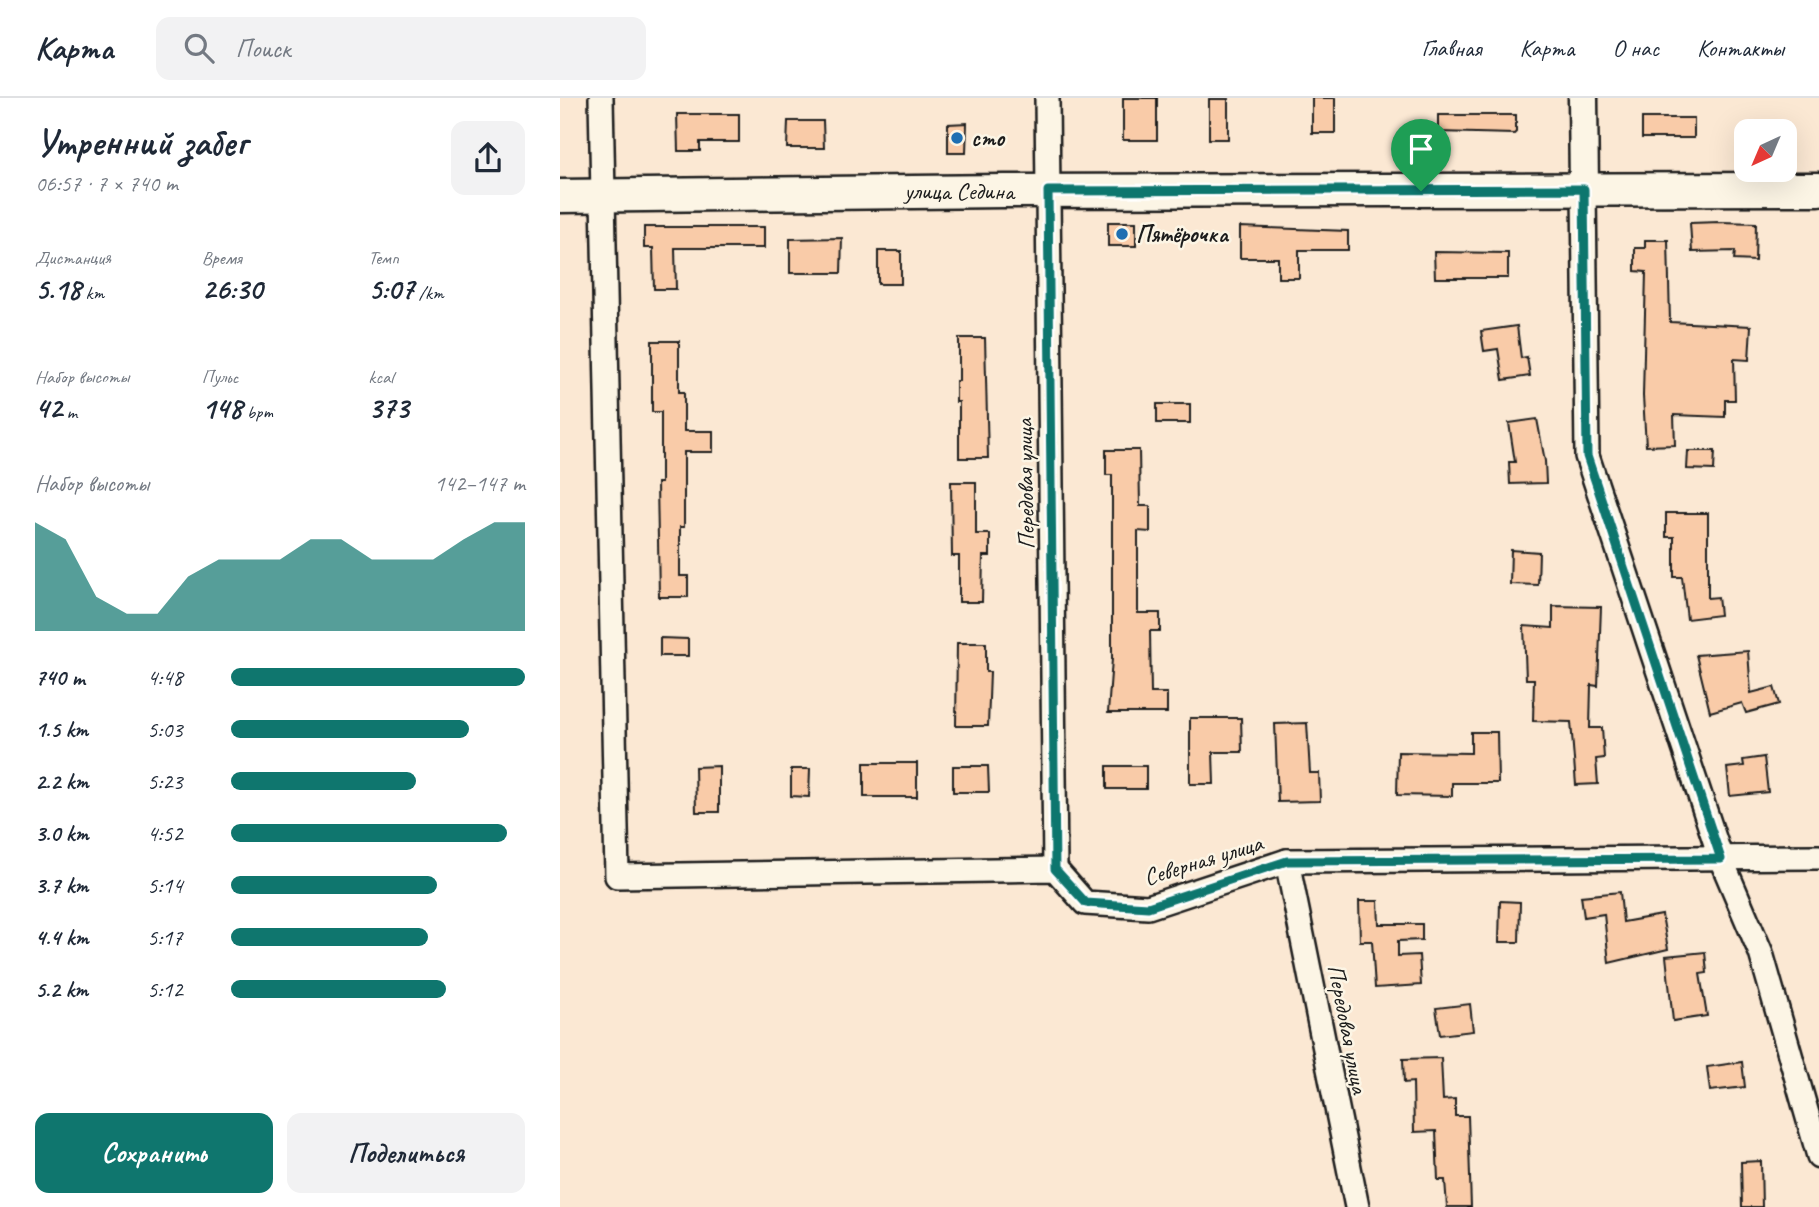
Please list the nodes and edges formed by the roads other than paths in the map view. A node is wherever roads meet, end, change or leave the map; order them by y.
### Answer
1 (601, 98) edge
2 (1047, 98) edge
3 (1583, 98) edge
4 (1584, 189) junction
5 (1819, 189) edge
6 (1048, 191) junction
7 (602, 194) junction
8 (560, 196) edge
9 (1819, 857) edge
10 (1721, 859) junction
11 (1287, 861) junction
12 (1055, 869) junction
13 (1819, 1156) edge
14 (1357, 1207) edge

1 - 7 street
2 - 6 street, Передовая улица
3 - 4 street
4 - 5 main road, улица Седина
4 - 6 main road, улица Седина
4 - 10 street
6 - 7 main road, улица Седина
6 - 12 street, Передовая улица
7 - 8 main road, улица Седина
7 - 12 street
9 - 10 street, Северная улица
10 - 11 street, Северная улица
10 - 13 street
11 - 12 street, Северная улица
11 - 14 street, Передовая улица

